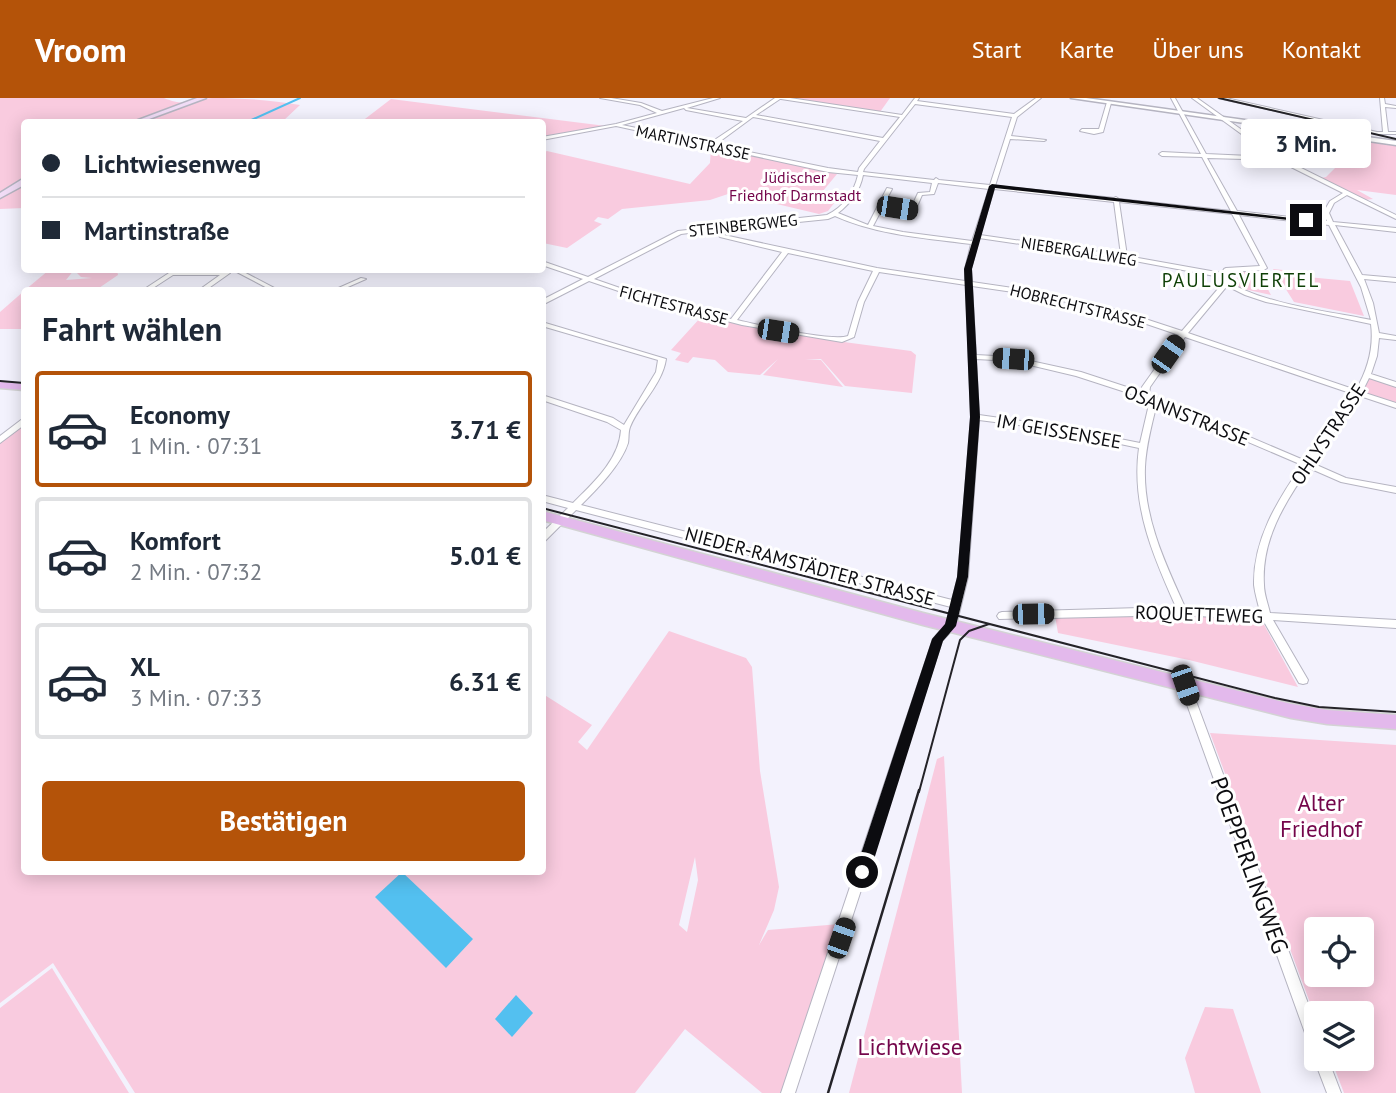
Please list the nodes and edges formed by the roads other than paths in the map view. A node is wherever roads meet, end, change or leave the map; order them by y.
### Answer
1 (203, 98) edge
2 (602, 98) edge
3 (718, 98) edge
4 (779, 98) edge
5 (1039, 98) edge
6 (1074, 98) edge
7 (1173, 98) edge
8 (1194, 98) edge
9 (1220, 98) edge
10 (915, 100) edge
11 (1383, 101) edge
12 (1109, 103) junction
13 (1396, 107) edge
14 (682, 108) junction
15 (663, 113) junction
16 (1181, 114) junction
17 (753, 116) junction
18 (902, 116) junction
19 (1015, 116) junction
20 (144, 119) edge
21 (747, 120) junction
22 (1226, 120) junction
23 (616, 125) junction
24 (1101, 131) dead end
25 (1386, 132) junction
26 (1396, 134) edge
27 (1369, 135) junction
28 (1009, 137) junction
29 (546, 138) edge
30 (883, 140) junction
31 (1044, 141) dead end
32 (1396, 142) edge
33 (711, 145) junction
34 (1325, 146) dead end
35 (1268, 152) junction
36 (1162, 154) dead end
37 (1204, 156) junction
38 (1279, 159) junction
39 (862, 171) junction
40 (936, 180) junction
41 (21, 184) edge
42 (992, 186) junction
43 (889, 189) dead end
44 (1347, 193) junction
45 (0, 195) edge
46 (1116, 200) junction
47 (882, 205) junction
48 (1234, 212) junction
49 (835, 214) junction
50 (1396, 217) edge
51 (1330, 223) junction
52 (713, 228) junction
53 (870, 228) junction
54 (1396, 230) edge
55 (975, 239) junction
56 (786, 251) junction
57 (1124, 257) junction
58 (546, 264) edge
59 (877, 270) junction
60 (172, 273) edge
61 (228, 273) edge
62 (236, 273) edge
63 (1222, 275) junction
64 (1358, 276) junction
65 (363, 279) dead end
66 (588, 279) junction
67 (1396, 280) edge
68 (968, 284) junction
69 (1225, 284) junction
70 (151, 287) edge
71 (207, 287) edge
72 (268, 287) edge
73 (344, 287) edge
74 (546, 301) edge
75 (733, 321) junction
76 (1375, 323) junction
77 (546, 325) edge
78 (1183, 334) junction
79 (1376, 334) junction
80 (1396, 338) edge
81 (974, 357) junction
82 (1367, 375) junction
83 (0, 385) edge
84 (1396, 385) edge
85 (21, 387) edge
86 (1358, 393) junction
87 (1149, 397) junction
88 (546, 398) edge
89 (1396, 406) edge
90 (975, 417) junction
91 (21, 424) edge
92 (625, 429) junction
93 (0, 440) edge
94 (1143, 446) junction
95 (1307, 466) junction
96 (1396, 490) edge
97 (546, 499) edge
98 (575, 507) junction
99 (546, 516) edge
100 (561, 520) junction
101 (546, 535) edge
102 (956, 604) junction
103 (1182, 611) junction
104 (1002, 616) dead end
105 (1266, 616) junction
106 (1396, 624) edge
107 (951, 626) junction
108 (1303, 680) dead end
109 (1185, 685) junction
110 (1396, 722) edge
111 (1304, 1011) edge
112 (1326, 1071) edge
113 (788, 1093) edge
114 (1334, 1093) edge

1 - 20 main road
2 - 15 street
3 - 14 street
4 - 17 street
4 - 18 street
5 - 19 street
6 - 12 street
7 - 16 street
8 - 22 street
9 - 27 street
10 - 18 street
10 - 19 street
11 - 13 street
11 - 25 street
12 - 16 street
12 - 24 street
14 - 15 street
14 - 21 street
15 - 23 street
16 - 22 street
16 - 37 street
17 - 21 street
17 - 30 street
18 - 30 street
19 - 28 street
21 - 33 street
22 - 27 street
22 - 35 street
23 - 29 street
23 - 33 street, MARTINSTRASSE
25 - 26 street
25 - 27 street
27 - 32 street
28 - 31 street
28 - 42 street
30 - 39 street
33 - 39 street, MARTINSTRASSE
34 - 35 street
35 - 38 street
36 - 37 street
37 - 38 street
37 - 48 street
38 - 44 street
39 - 40 street, MARTINSTRASSE
39 - 49 street
40 - 42 street, MARTINSTRASSE
40 - 47 street
41 - 45 main road
42 - 46 street, MARTINSTRASSE
42 - 55 street
43 - 47 street
44 - 50 street
44 - 51 street
46 - 48 street, MARTINSTRASSE
46 - 57 street
47 - 53 street
48 - 51 street, MARTINSTRASSE
48 - 63 street, NIEBERGALLWEG
49 - 52 street, STEINBERGWEG
49 - 53 street, NIEBERGALLWEG
51 - 54 street, MARTINSTRASSE
51 - 64 street, OHLYSTRASSE
52 - 56 street, HOBRECHTSTRASSE
52 - 66 street, STEINBERGWEG
53 - 55 street, NIEBERGALLWEG
55 - 57 street, NIEBERGALLWEG
55 - 68 street
56 - 59 street, HOBRECHTSTRASSE
56 - 75 street
57 - 63 street, NIEBERGALLWEG
58 - 66 street, FICHTESTRASSE
59 - 68 street, HOBRECHTSTRASSE
59 - 75 street, FICHTESTRASSE
60 - 70 street
61 - 71 street
62 - 72 street
63 - 69 street
64 - 67 street
64 - 76 street, OHLYSTRASSE
65 - 73 street
66 - 74 street, STEINBERGWEG
66 - 75 street, FICHTESTRASSE
68 - 78 street, HOBRECHTSTRASSE
68 - 81 street
69 - 76 street
69 - 78 street
76 - 79 street, OHLYSTRASSE
77 - 92 street
78 - 86 street, HOBRECHTSTRASSE
78 - 87 street
79 - 80 street
79 - 82 street, OHLYSTRASSE
81 - 87 street, OSANNSTRASSE
81 - 90 street
82 - 84 street
82 - 86 street, OHLYSTRASSE
83 - 85 main road
86 - 89 street, HOBRECHTSTRASSE
86 - 95 street, OHLYSTRASSE
87 - 94 street
87 - 95 street, OSANNSTRASSE
88 - 92 street
90 - 94 street, IM GEISSENSEE
90 - 102 street
91 - 93 street
92 - 98 street
94 - 103 street
95 - 96 street, OSANNSTRASSE
95 - 105 street, OHLYSTRASSE
97 - 98 street, NIEDER-RAMSTÄDTER STRASSE
98 - 100 street
98 - 102 street, NIEDER-RAMSTÄDTER STRASSE
99 - 100 main road, NIEDER-RAMSTÄDTER STRASSE
100 - 101 street
100 - 107 main road, NIEDER-RAMSTÄDTER STRASSE
102 - 107 street
103 - 104 street, ROQUETTEWEG
103 - 105 street, ROQUETTEWEG
105 - 106 street, ROQUETTEWEG
105 - 108 street, OHLYSTRASSE
107 - 109 main road, NIEDER-RAMSTÄDTER STRASSE
107 - 113 street
109 - 110 main road, NIEDER-RAMSTÄDTER STRASSE
109 - 111 street, POEPPERLINGWEG
112 - 114 street

